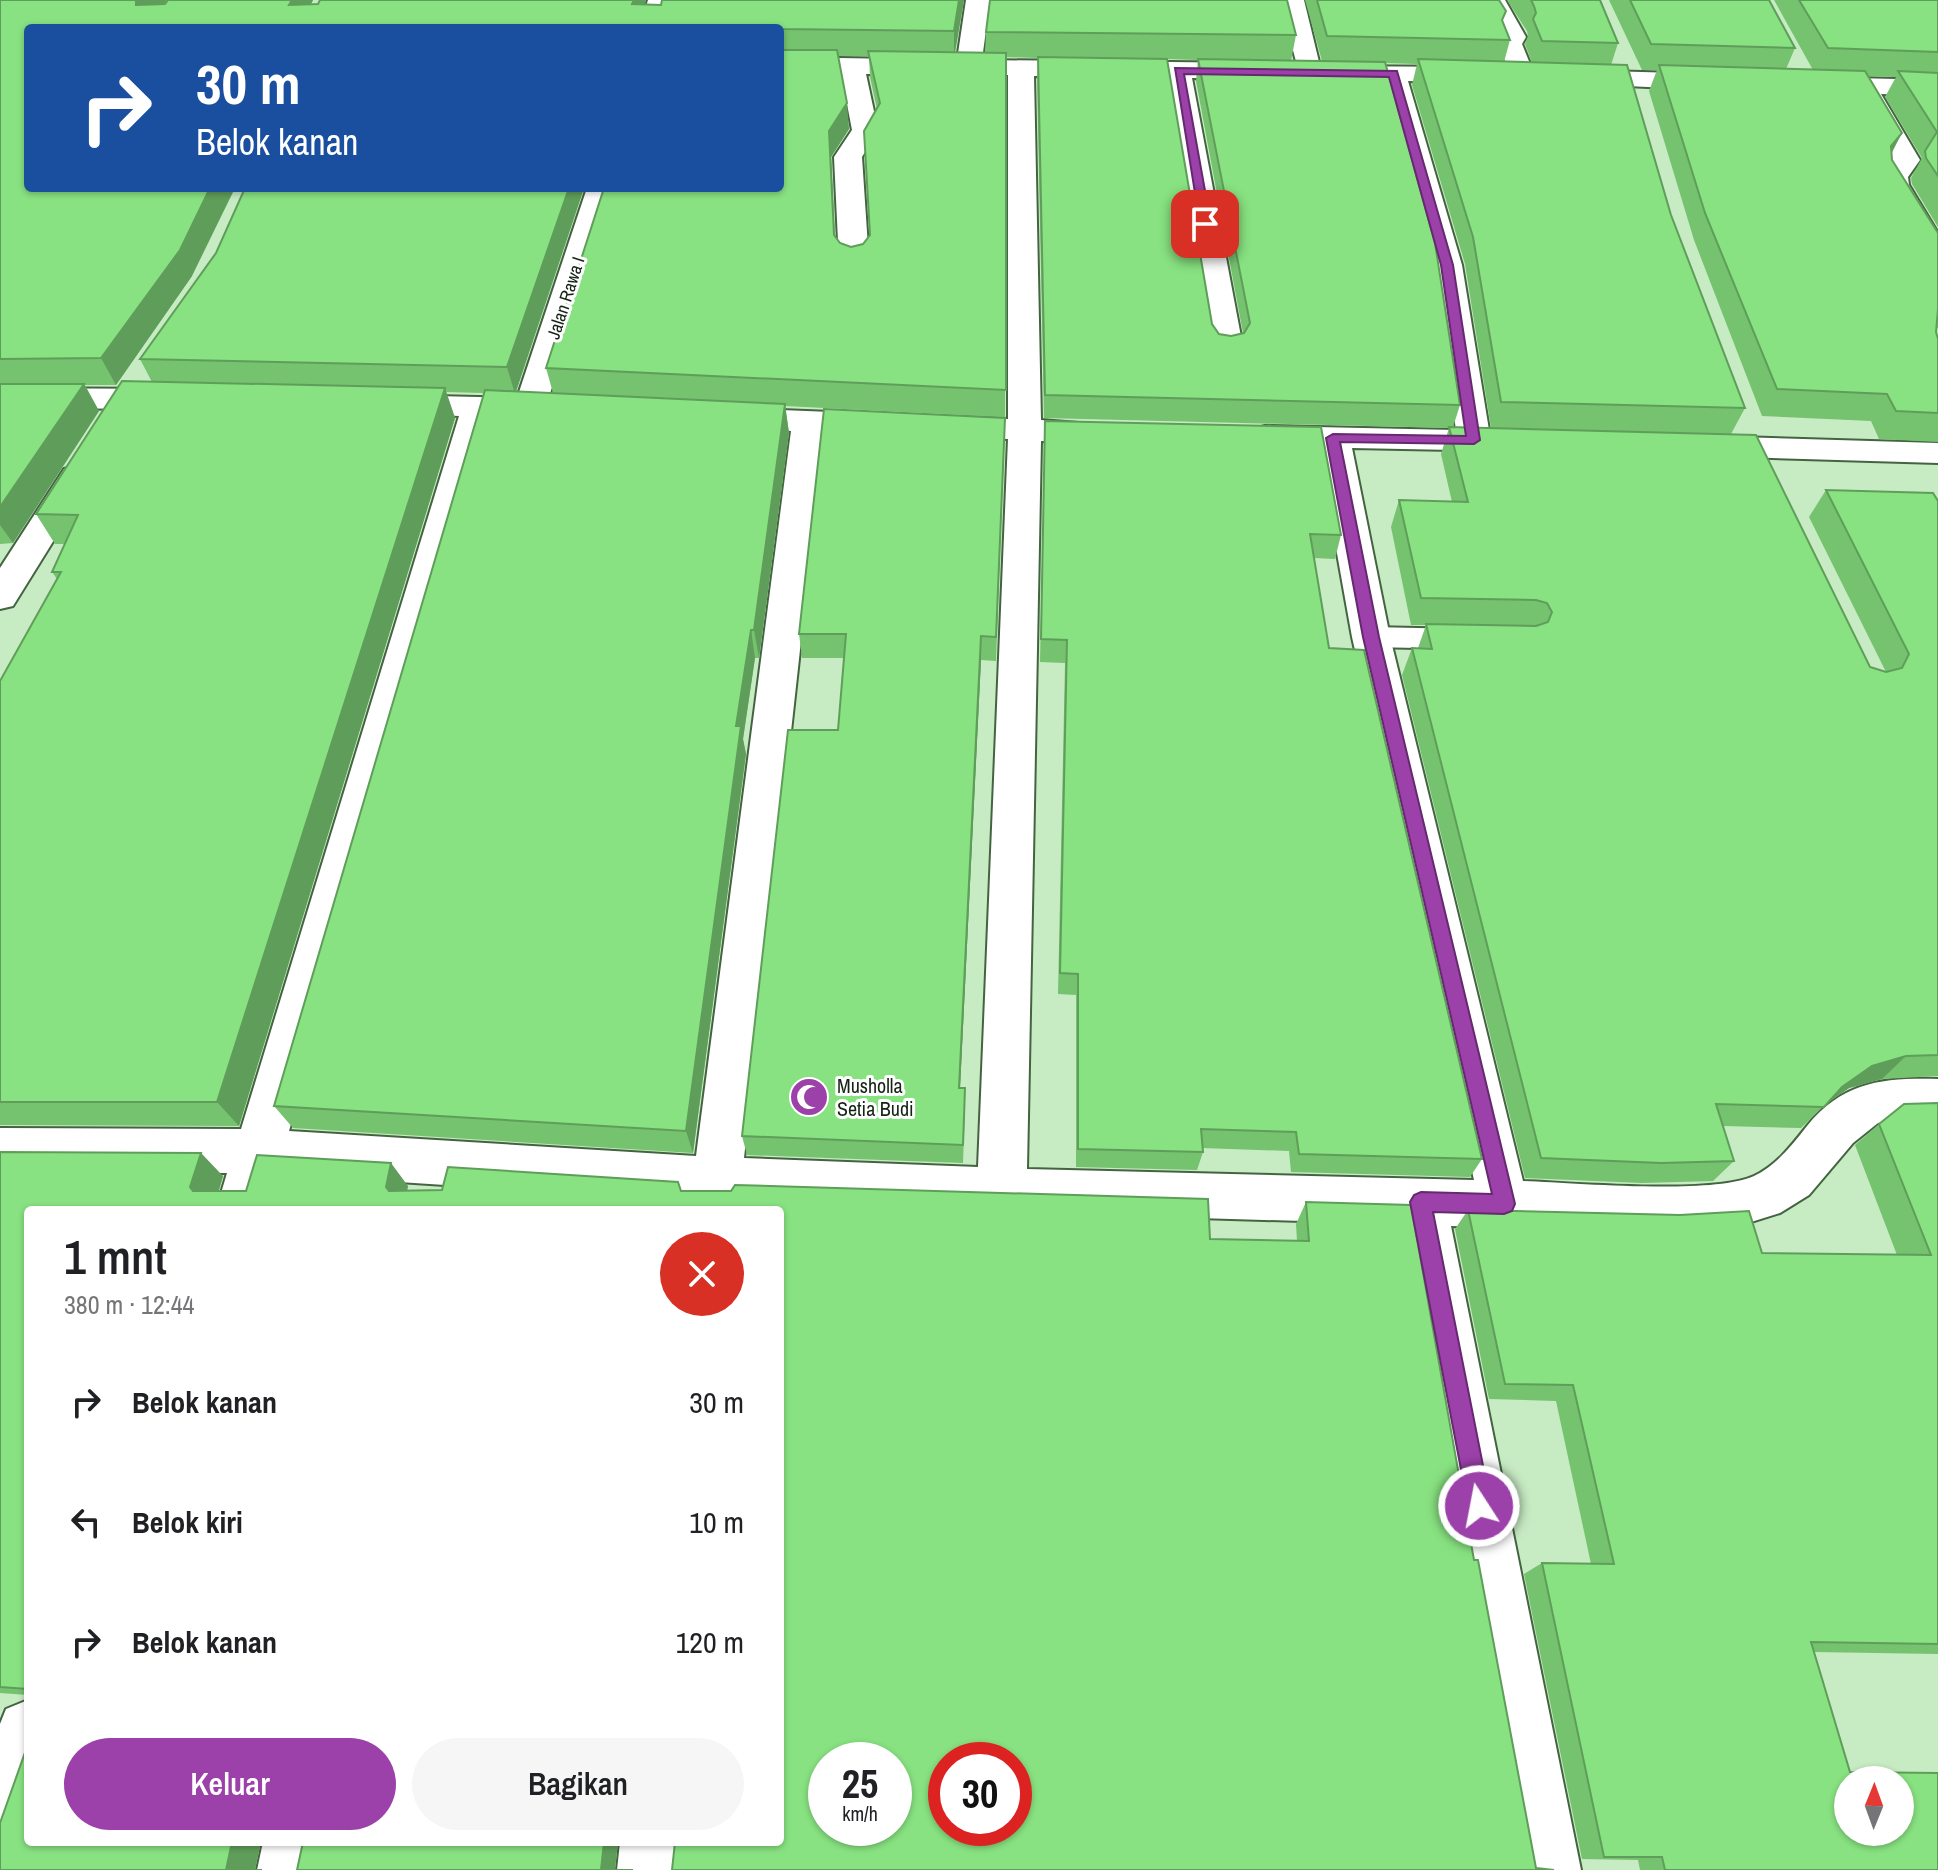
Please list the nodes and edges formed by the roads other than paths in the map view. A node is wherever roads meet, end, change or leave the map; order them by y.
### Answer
1 (660, 0) edge
2 (978, 0) edge
3 (1292, 0) edge
4 (1493, 0) edge
5 (652, 24) edge
6 (784, 65) edge
7 (852, 66) junction
8 (968, 69) junction
9 (1021, 69) junction
10 (1178, 71) junction
11 (1309, 72) junction
12 (1393, 74) junction
13 (1522, 76) junction
14 (1799, 80) edge
15 (1733, 82) edge
16 (1862, 86) junction
17 (1938, 88) edge
18 (600, 192) edge
19 (1938, 257) edge
20 (854, 262) edge
21 (1227, 347) edge
22 (153, 363) edge
23 (0, 398) edge
24 (207, 400) edge
25 (367, 404) edge
26 (478, 407) junction
27 (530, 407) junction
28 (577, 410) edge
29 (701, 417) edge
30 (809, 422) junction
31 (110, 423) junction
32 (1025, 431) junction
33 (1132, 433) edge
34 (1240, 436) edge
35 (1333, 438) junction
36 (1474, 440) junction
37 (1536, 442) edge
38 (1677, 445) edge
39 (1938, 453) edge
40 (0, 597) edge
41 (1371, 637) junction
42 (1494, 640) edge
43 (1938, 1100) edge
44 (0, 1150) edge
45 (260, 1151) junction
46 (436, 1187) edge
47 (1002, 1191) junction
48 (715, 1195) edge
49 (1421, 1202) junction
50 (1504, 1204) junction
51 (242, 1206) edge
52 (24, 1740) edge
53 (0, 1796) edge
54 (294, 1846) edge
55 (652, 1846) edge
56 (289, 1870) edge
57 (649, 1870) edge
58 (1549, 1870) edge

1 - 5 street
2 - 8 street
3 - 11 street
4 - 13 street
6 - 7 street
7 - 8 street
7 - 20 street
8 - 9 street
9 - 10 street
9 - 32 street
10 - 11 street
10 - 21 street
11 - 12 street
12 - 13 street
12 - 36 street
13 - 15 street
14 - 16 street
16 - 17 street
16 - 19 street
18 - 27 street, Jalan Rawa I
22 - 31 street
23 - 31 street
24 - 31 street
25 - 26 street
26 - 27 street
26 - 45 street
27 - 28 street
29 - 30 street
30 - 32 street
30 - 48 street
31 - 40 street
32 - 33 street
32 - 47 street
34 - 35 street
35 - 36 street
35 - 41 street
36 - 37 street
38 - 39 street
41 - 42 lane
41 - 50 street
43 - 50 street
44 - 45 street
45 - 46 street
45 - 51 street
46 - 48 street
47 - 48 street
47 - 49 street
49 - 50 street
49 - 58 street
52 - 53 street
54 - 56 street
55 - 57 street

